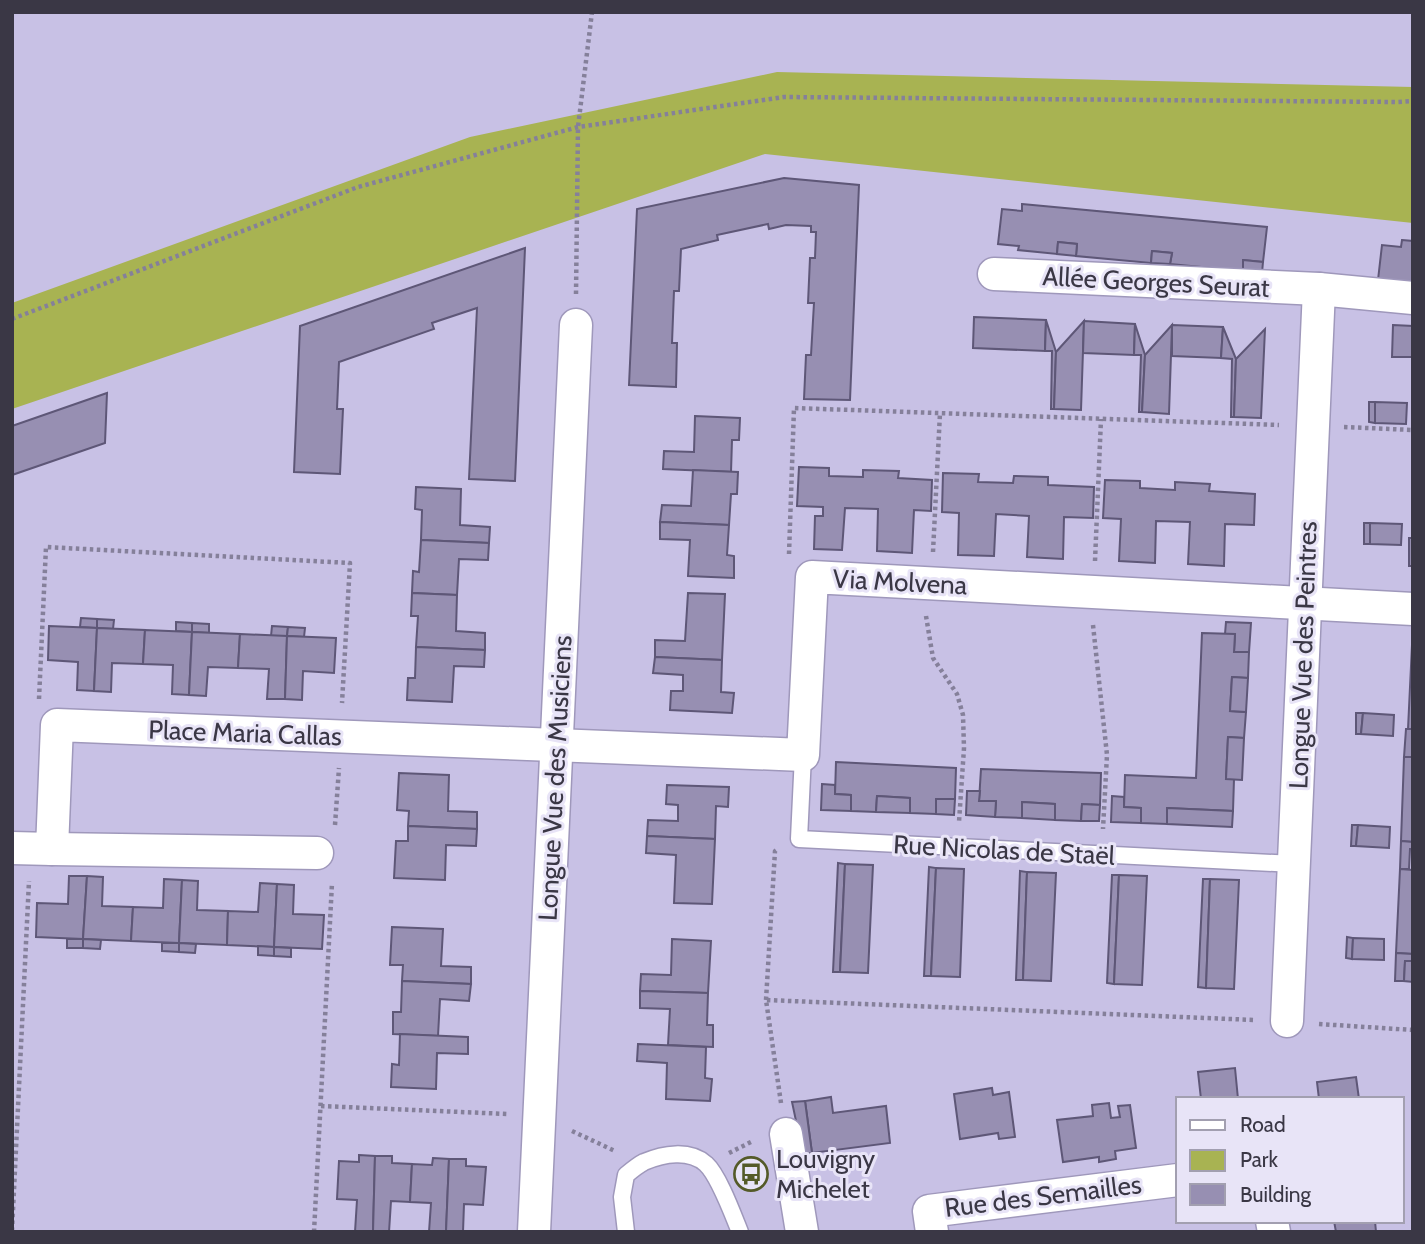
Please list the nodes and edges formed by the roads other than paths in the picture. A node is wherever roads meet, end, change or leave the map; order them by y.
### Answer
1 (994, 274) dead end
2 (1319, 289) junction
3 (1413, 298) edge
4 (576, 325) road end
5 (1306, 603) junction
6 (1413, 609) edge
7 (557, 745) junction
8 (803, 755) junction
9 (32, 848) edge
10 (317, 852) dead end
11 (1294, 864) junction
12 (1287, 1021) road end
13 (786, 1129) road end
14 (1176, 1180) edge
15 (534, 1232) edge
16 (626, 1232) edge
17 (740, 1232) edge
18 (802, 1232) edge
19 (932, 1232) edge

1 - 2 street, Allée Georges Seurat
2 - 3 street, Allée Georges Seurat
2 - 5 street, Longue Vue des Peintres
4 - 7 street, Longue Vue des Musiciens
5 - 6 street, Via Molvena
5 - 8 street, Via Molvena
5 - 11 street, Longue Vue des Peintres
7 - 8 street
7 - 9 street, Place Maria Callas
7 - 15 street, Longue Vue des Musiciens
8 - 11 lane, Rue Nicolas de Staël
9 - 10 street
11 - 12 street, Longue Vue des Peintres
13 - 18 street
14 - 19 street, Rue des Semailles
16 - 17 lane

